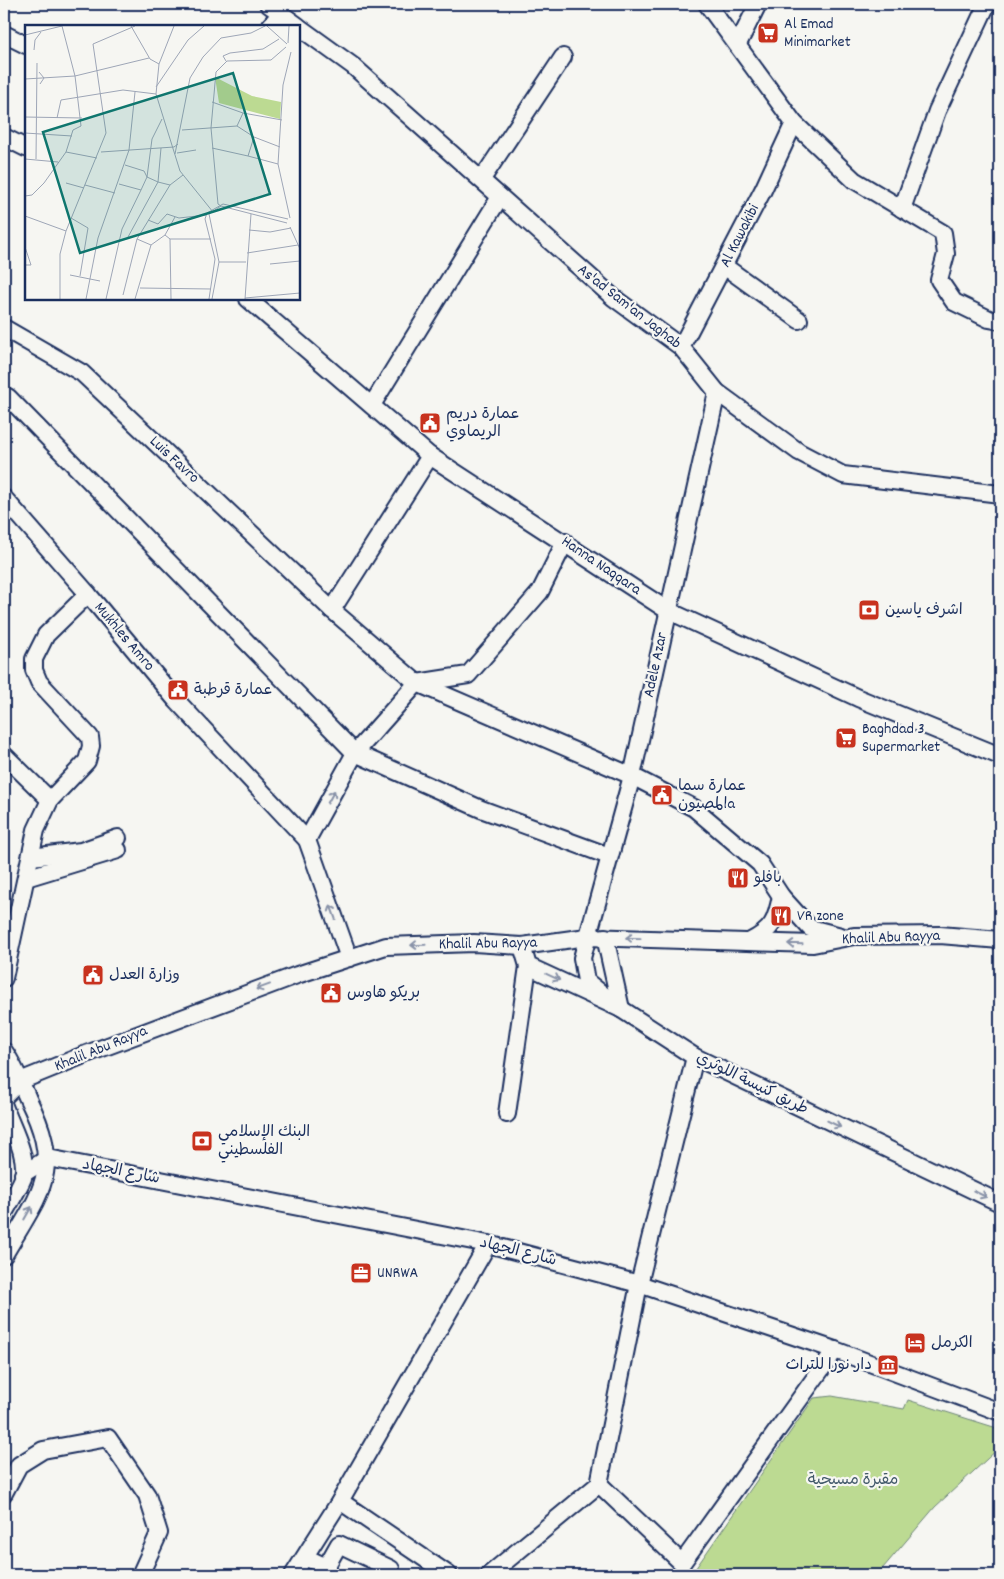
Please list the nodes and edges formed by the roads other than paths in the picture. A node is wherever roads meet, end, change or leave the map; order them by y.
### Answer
1 (707, 4) edge
2 (758, 4) edge
3 (987, 4) edge
4 (273, 15) edge
5 (294, 25) edge
6 (300, 28) edge
7 (4, 34) edge
8 (25, 44) edge
9 (738, 44) junction
10 (563, 57) dead end
11 (794, 123) junction
12 (4, 137) edge
13 (25, 148) edge
14 (482, 179) junction
15 (500, 197) junction
16 (902, 208) junction
17 (724, 266) junction
18 (249, 300) edge
19 (799, 320) dead end
20 (1000, 320) edge
21 (4, 328) edge
22 (681, 347) junction
23 (717, 392) junction
24 (8, 397) dead end
25 (372, 405) junction
26 (430, 456) junction
27 (1000, 494) edge
28 (4, 498) edge
29 (565, 542) junction
30 (88, 594) junction
31 (332, 610) junction
32 (668, 610) junction
33 (417, 683) junction
34 (355, 753) junction
35 (4, 755) edge
36 (1000, 756) edge
37 (632, 776) junction
38 (50, 800) junction
39 (307, 840) junction
40 (609, 856) junction
41 (31, 857) junction
42 (26, 878) junction
43 (781, 896) junction
44 (587, 937) junction
45 (604, 937) junction
46 (846, 938) junction
47 (1000, 940) edge
48 (748, 942) junction
49 (522, 946) junction
50 (349, 958) junction
51 (528, 966) junction
52 (4, 978) edge
53 (621, 1009) junction
54 (4, 1050) edge
55 (695, 1057) junction
56 (20, 1082) junction
57 (4, 1096) edge
58 (4, 1106) edge
59 (507, 1114) dead end
60 (48, 1158) junction
61 (23, 1174) junction
62 (1000, 1203) edge
63 (4, 1213) edge
64 (488, 1244) junction
65 (4, 1255) edge
66 (638, 1284) junction
67 (835, 1350) junction
68 (1000, 1412) edge
69 (599, 1484) junction
70 (4, 1493) edge
71 (340, 1501) junction
72 (305, 1556) junction
73 (678, 1569) edge
74 (140, 1575) edge
75 (293, 1575) edge
76 (387, 1575) edge
77 (449, 1575) edge
78 (489, 1575) edge

1 - 9 street
2 - 9 street
3 - 16 street
4 - 5 street, As'ad Sam'an Jaghab
6 - 14 street, As'ad Sam'an Jaghab
7 - 8 street
9 - 11 street
10 - 14 street
11 - 16 street
11 - 17 street, Al Kawakibi
12 - 13 street
14 - 15 street, As'ad Sam'an Jaghab
15 - 22 street, As'ad Sam'an Jaghab
15 - 25 street
16 - 20 street
17 - 19 street
17 - 22 street, Al Kawakibi
18 - 25 street, Hanna Naqqara
21 - 31 street, Luis Favro
22 - 23 street, As'ad Sam'an Jaghab
23 - 27 street, As'ad Sam'an Jaghab
23 - 32 street, Adele Azar
24 - 34 street
25 - 26 street, Hanna Naqqara
26 - 29 street, Hanna Naqqara
26 - 31 street
28 - 30 street, Mukhles Amro
29 - 32 street, Hanna Naqqara
29 - 33 street
30 - 38 street
30 - 39 street, Mukhles Amro
31 - 33 street, Luis Favro
32 - 36 street, Hanna Naqqara
32 - 37 street, Adele Azar
33 - 34 street
33 - 37 street, Luis Favro
39 -> 34 street
34 - 40 street
35 - 38 street
37 - 40 street, Adele Azar
37 - 43 street, Luis Favro
38 - 41 street
50 -> 39 street
40 - 44 street, Adele Azar
41 - 42 street
41 - 42 street
42 - 52 street
43 - 46 street, Luis Favro
43 - 48 street
44 - 45 street, Khalil Abu Rayya
44 - 49 street, Khalil Abu Rayya
44 - 53 street, Adele Azar
48 -> 45 street, Khalil Abu Rayya
45 - 53 street
46 - 47 street, Khalil Abu Rayya
46 -> 48 street, Khalil Abu Rayya
49 -> 50 street, Khalil Abu Rayya
49 - 51 street
50 -> 56 street, Khalil Abu Rayya
51 -> 53 street, طريق كنيسة اللوثري
51 - 59 street
53 - 55 street, طريق كنيسة اللوثري
54 - 56 street
55 -> 62 street, طريق كنيسة اللوثري
55 - 66 street
56 - 57 street, Khalil Abu Rayya
56 - 60 street
58 - 61 street
60 - 61 street
60 - 64 street, شارع الجهاد
65 -> 60 street
61 - 63 street
64 - 66 street, شارع الجهاد
64 - 71 street
66 - 67 street, شارع الجهاد
66 - 69 street
67 - 68 street, شارع الجهاد
67 - 73 street
69 - 73 street
69 - 78 street
70 - 74 street
71 - 72 street
71 - 77 street
72 - 75 street
72 - 76 street

